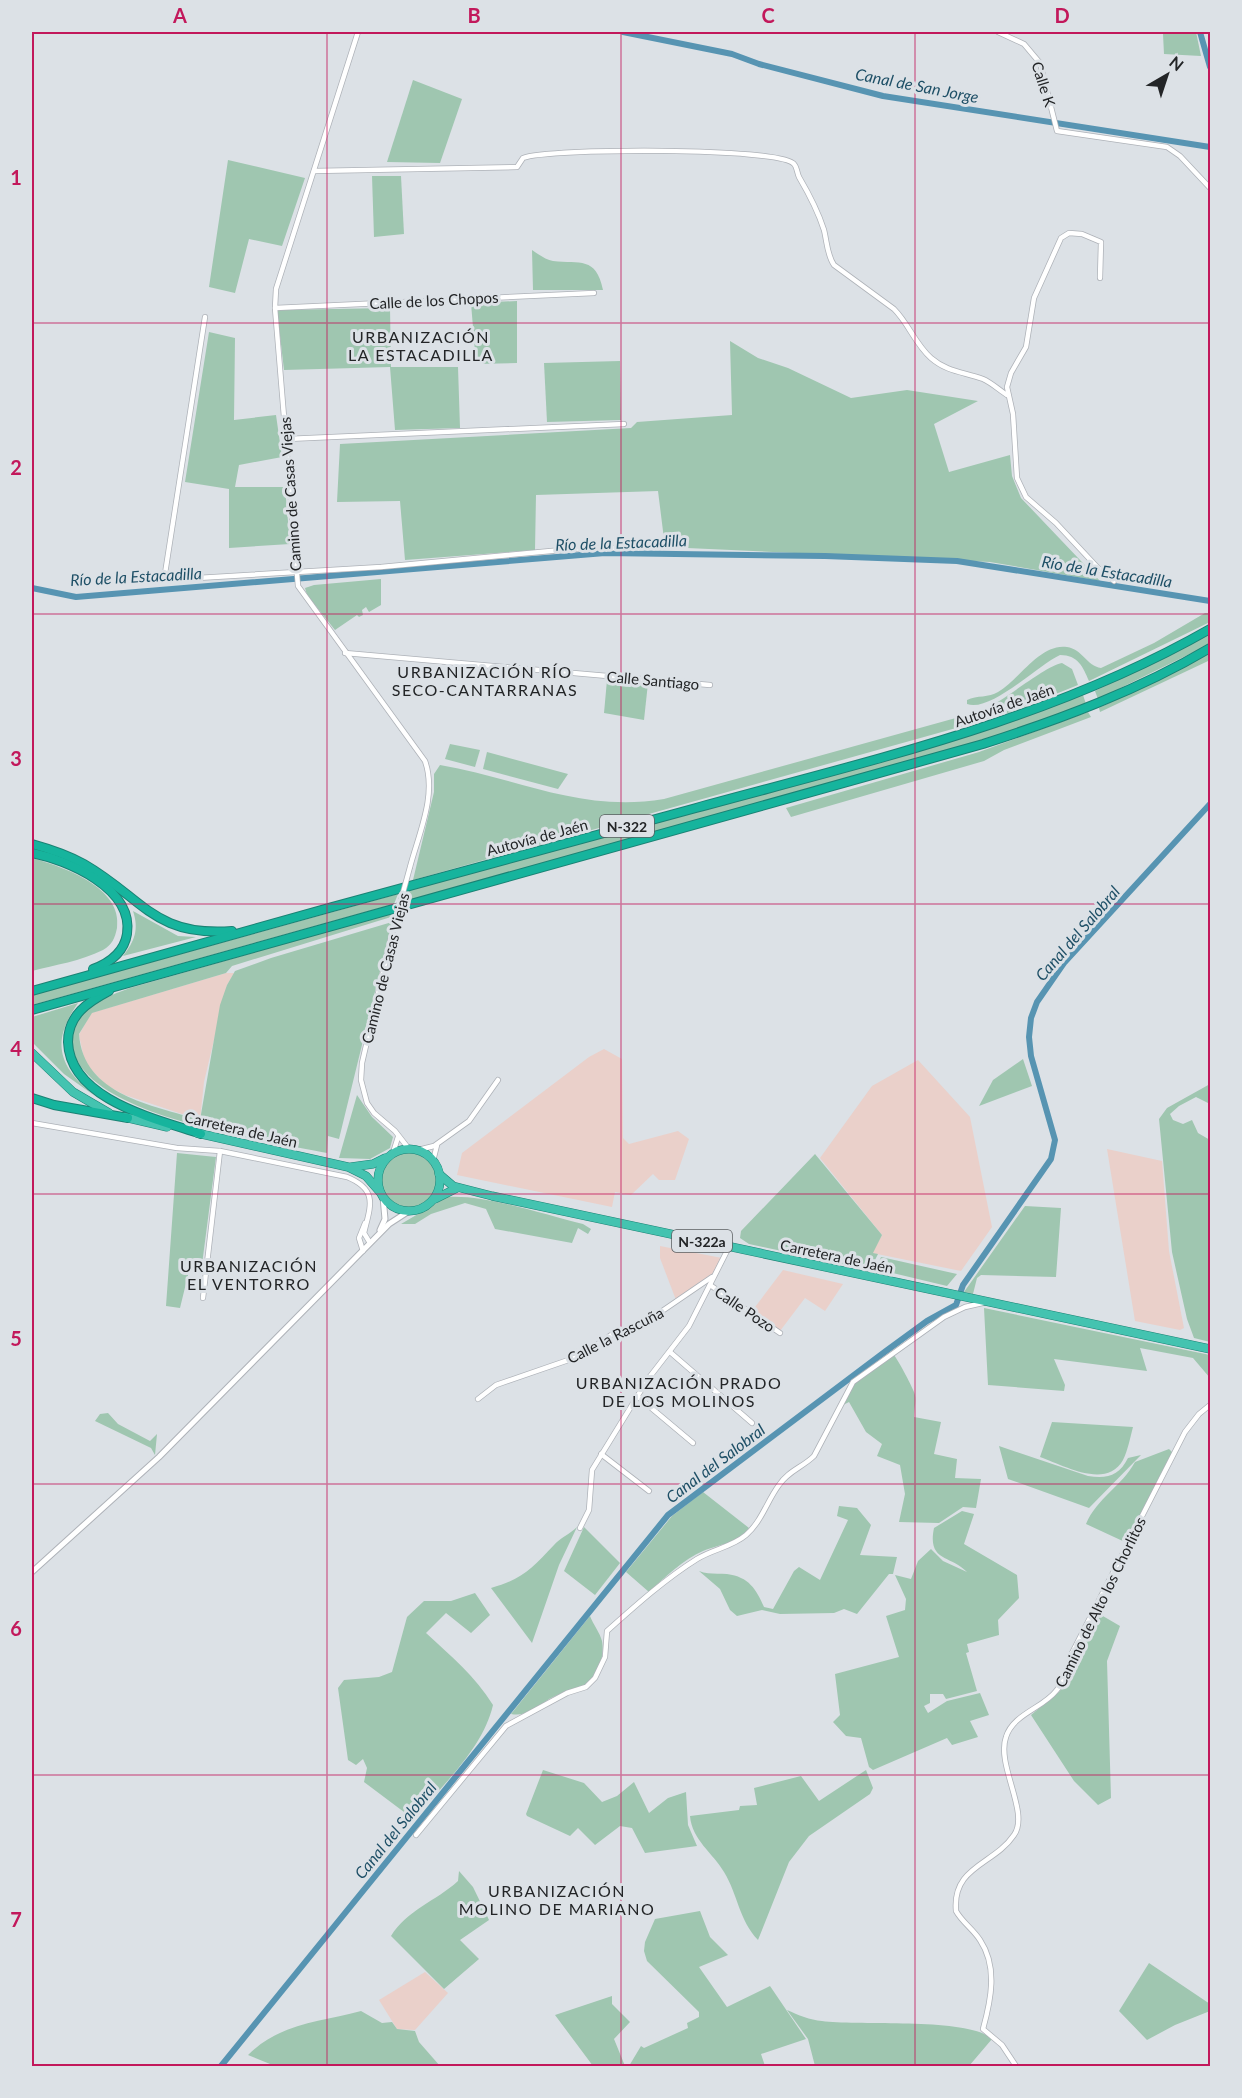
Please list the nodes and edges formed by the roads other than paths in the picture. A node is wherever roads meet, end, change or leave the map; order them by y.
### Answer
1 (358, 32) edge
2 (998, 32) edge
3 (314, 171) junction
4 (1210, 188) edge
5 (1100, 278) dead end
6 (594, 293) dead end
7 (274, 308) junction
8 (205, 317) dead end
9 (1007, 395) junction
10 (624, 424) dead end
11 (286, 438) junction
12 (628, 548) dead end
13 (296, 572) junction
14 (1114, 581) dead end
15 (1210, 629) edge
16 (1210, 648) edge
17 (345, 653) junction
18 (710, 685) dead end
19 (32, 844) edge
20 (32, 853) edge
21 (273, 921) junction
22 (126, 982) junction
23 (56, 984) junction
24 (32, 991) edge
25 (32, 1010) edge
26 (32, 1053) edge
27 (498, 1080) dead end
28 (32, 1098) edge
29 (128, 1118) junction
30 (32, 1123) edge
31 (201, 1134) junction
32 (398, 1137) junction
33 (438, 1143) junction
34 (409, 1149) junction
35 (220, 1150) junction
36 (418, 1150) junction
37 (391, 1154) junction
38 (434, 1161) junction
39 (348, 1167) junction
40 (439, 1174) junction
41 (457, 1188) junction
42 (381, 1194) junction
43 (431, 1202) junction
44 (409, 1211) junction
45 (368, 1219) junction
46 (377, 1236) junction
47 (370, 1243) junction
48 (729, 1247) junction
49 (363, 1251) junction
50 (715, 1275) junction
51 (710, 1285) junction
52 (203, 1298) dead end
53 (987, 1302) junction
54 (780, 1333) dead end
55 (1210, 1349) edge
56 (670, 1352) junction
57 (637, 1396) junction
58 (478, 1399) dead end
59 (1210, 1405) edge
60 (752, 1423) dead end
61 (693, 1443) dead end
62 (601, 1454) junction
63 (649, 1491) dead end
64 (580, 1528) dead end
65 (32, 1572) edge
66 (416, 1835) dead end
67 (1016, 2067) edge

1 - 3 street, Camino de Casas Viejas
2 - 4 street, Calle K
3 - 7 street, Camino de Casas Viejas
3 - 9 street
5 - 9 street
6 - 7 street, Calle de los Chopos
7 - 11 street, Camino de Casas Viejas
8 - 13 street
9 - 14 street
10 - 11 street
11 - 13 street, Camino de Casas Viejas
12 - 13 street
13 - 17 street, Camino de Casas Viejas
15 - 21 highway, Autovía de Jaén / N-322
16 - 22 highway, Autovía de Jaén / N-322
17 - 18 street, Calle Santiago
17 - 32 street, Camino de Casas Viejas, bridge
19 - 21 highway
20 - 23 highway
21 - 23 highway, Autovía de Jaén / N-322
22 - 25 highway, Autovía de Jaén / N-322
22 - 31 highway
23 - 24 highway, Autovía de Jaén / N-322
26 - 29 highway, Carretera de Jaén
27 - 33 street
28 - 29 highway
29 - 31 highway, Carretera de Jaén
30 - 35 street
31 - 39 highway, Carretera de Jaén
32 - 34 street, Camino de Casas Viejas
32 - 37 street
33 - 36 street
33 - 38 street
34 - 36 highway
34 - 37 highway
35 - 45 street
35 - 52 street
36 - 38 highway
37 - 39 highway, Carretera de Jaén
37 - 42 highway
38 - 40 highway
39 - 42 highway, Carretera de Jaén
40 - 41 highway, Carretera de Jaén / N-322a
40 - 43 highway
41 - 43 highway
41 - 48 highway, Carretera de Jaén / N-322a
42 - 44 highway
42 - 46 street
43 - 44 highway
44 - 46 street
45 - 47 street
45 - 49 street
46 - 47 street
47 - 49 street
48 - 50 street
48 - 53 highway, Carretera de Jaén / N-322a
49 - 65 street
50 - 51 street
50 - 58 street, Calle la Rascuña
51 - 54 street, Calle Pozo
51 - 56 street
53 - 55 highway, Carretera de Jaén / N-322a
53 - 66 street
56 - 57 street
56 - 60 street
57 - 61 street
57 - 62 street
59 - 67 street, Camino de Alto los Chorlitos
62 - 63 street
62 - 64 street

